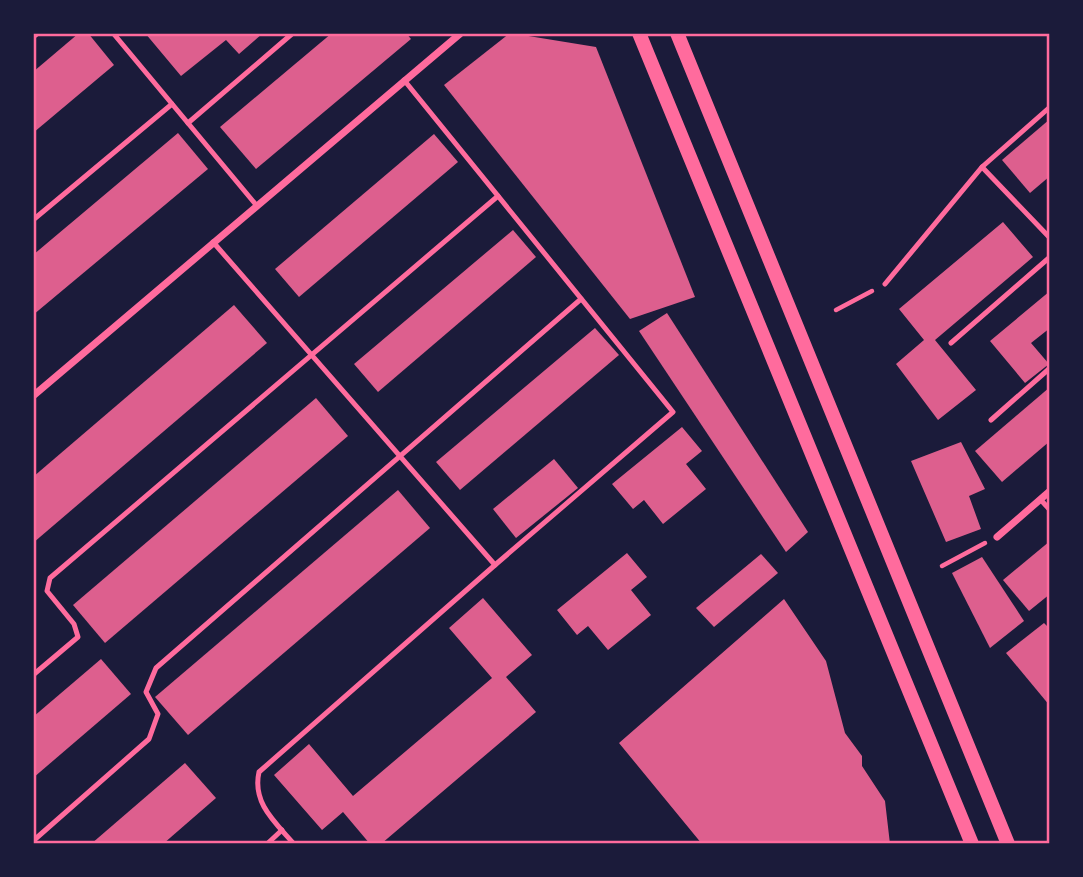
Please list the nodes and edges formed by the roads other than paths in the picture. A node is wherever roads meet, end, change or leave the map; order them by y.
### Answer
1 (38, 33) edge
2 (113, 33) edge
3 (293, 33) edge
4 (461, 33) edge
5 (639, 33) edge
6 (677, 33) edge
7 (33, 37) edge
8 (404, 80) junction
9 (172, 104) junction
10 (1050, 107) edge
11 (188, 123) junction
12 (982, 167) junction
13 (498, 195) junction
14 (257, 206) junction
15 (33, 220) edge
16 (1050, 237) edge
17 (213, 242) junction
18 (1050, 257) edge
19 (885, 284) road end
20 (582, 299) junction
21 (951, 343) dead end
22 (312, 355) junction
23 (1050, 368) edge
24 (34, 395) edge
25 (991, 420) dead end
26 (400, 456) junction
27 (1050, 491) edge
28 (1040, 499) junction
29 (1050, 510) edge
30 (997, 537) road end
31 (495, 565) junction
32 (33, 675) edge
33 (282, 830) junction
34 (33, 841) edge
35 (267, 844) edge
36 (294, 844) edge
37 (972, 844) edge
38 (1008, 844) edge

1 - 7 lane
2 - 9 lane
3 - 11 lane
4 - 8 street
5 - 37 main road
6 - 38 main road
8 - 13 lane
8 - 14 street
9 - 11 lane
9 - 15 lane
10 - 12 lane
11 - 14 lane
12 - 16 lane
12 - 19 lane
13 - 20 lane
13 - 22 lane
14 - 17 street
17 - 22 lane
17 - 24 street
18 - 21 lane
20 - 26 lane
20 - 31 lane
22 - 26 lane
22 - 32 lane
23 - 25 lane
26 - 31 lane
26 - 34 lane
27 - 28 street
28 - 29 lane
28 - 30 street
31 - 33 lane
33 - 35 lane
33 - 36 lane

